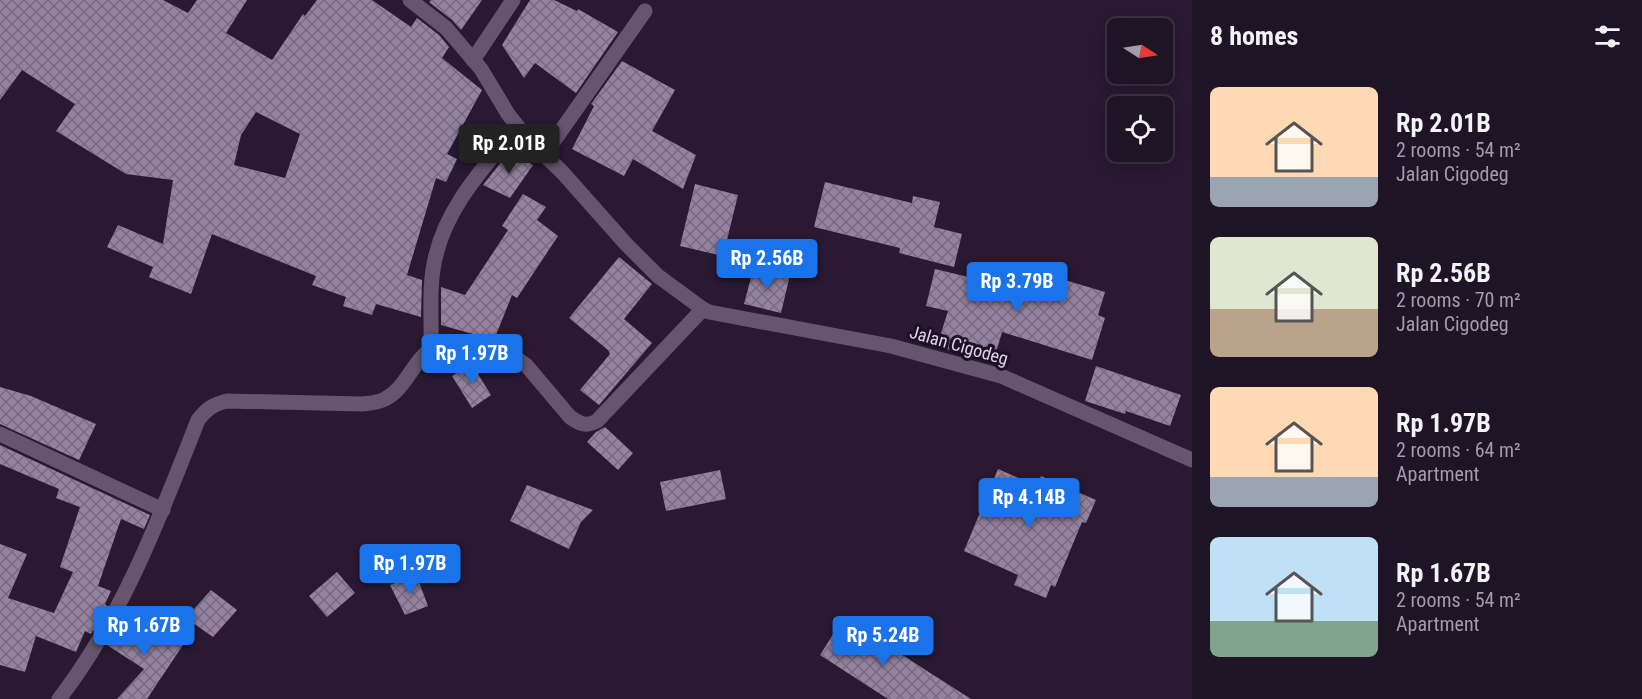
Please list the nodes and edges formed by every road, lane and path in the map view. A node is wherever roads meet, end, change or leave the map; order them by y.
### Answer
1 (410, 0) edge
2 (513, 0) edge
3 (645, 10) dead end
4 (473, 60) junction
5 (518, 126) junction
6 (544, 155) junction
7 (703, 309) junction
8 (431, 348) junction
9 (0, 434) edge
10 (1192, 460) edge
11 (163, 510) junction
12 (59, 699) edge

1 - 4 street
2 - 4 street
3 - 6 street
4 - 5 street
5 - 6 street
5 - 8 street
6 - 7 street
7 - 8 street
7 - 10 street, Jalan Cigodeg
8 - 11 street
9 - 11 street
11 - 12 street

